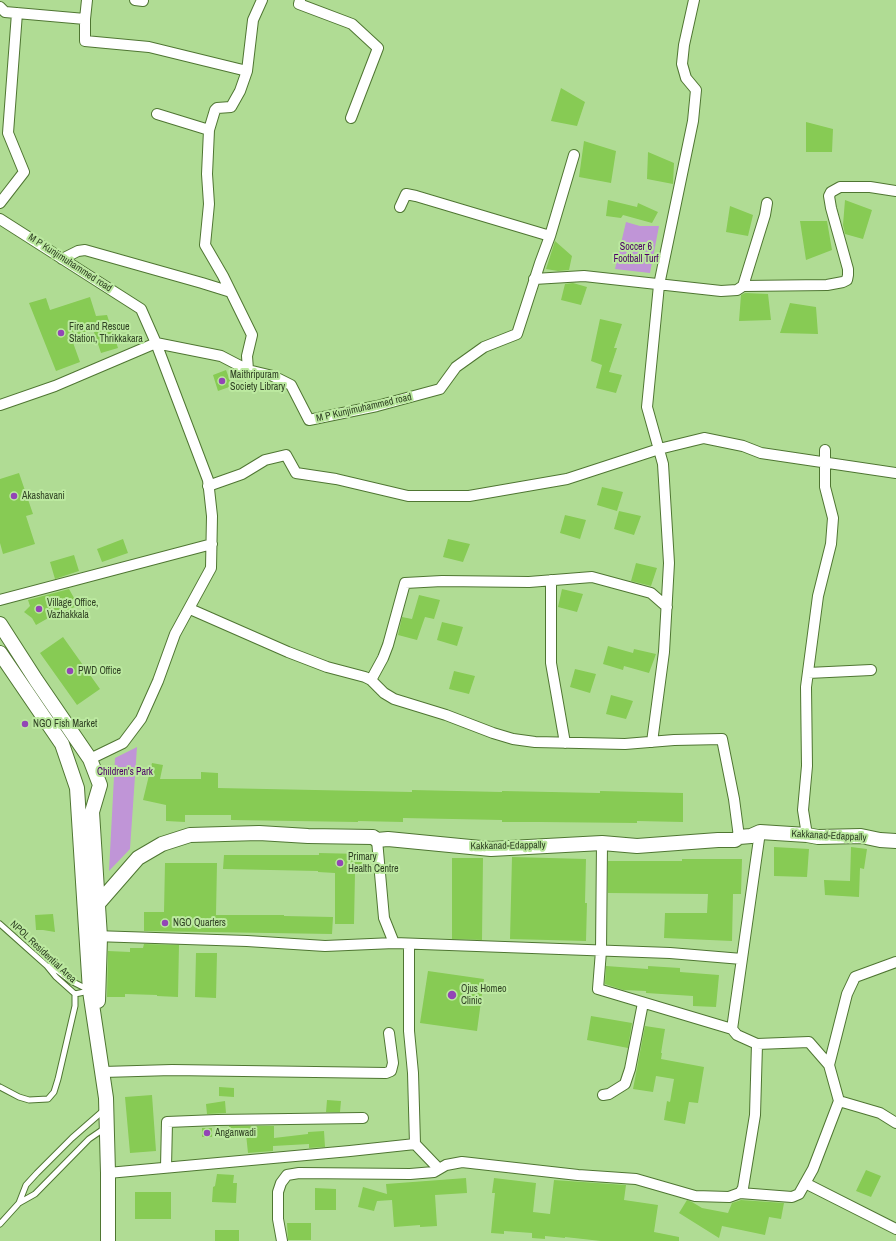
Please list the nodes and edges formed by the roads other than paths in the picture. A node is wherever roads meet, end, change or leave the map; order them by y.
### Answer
1 (87, 0) edge
2 (262, 0) edge
3 (694, 0) edge
4 (297, 1) edge
5 (0, 7) edge
6 (17, 13) junction
7 (85, 19) junction
8 (247, 71) junction
9 (157, 114) dead end
10 (352, 118) dead end
11 (209, 130) junction
12 (574, 155) dead end
13 (896, 191) edge
14 (767, 202) dead end
15 (0, 203) edge
16 (400, 207) dead end
17 (0, 219) edge
18 (550, 236) junction
19 (62, 259) junction
20 (534, 278) junction
21 (659, 285) junction
22 (743, 286) junction
23 (231, 292) junction
24 (156, 343) junction
25 (248, 370) junction
26 (0, 405) edge
27 (659, 450) junction
28 (825, 450) dead end
29 (825, 463) junction
30 (896, 473) edge
31 (208, 486) junction
32 (212, 544) junction
33 (551, 580) junction
34 (0, 600) edge
35 (666, 607) junction
36 (190, 609) junction
37 (0, 624) edge
38 (0, 653) edge
39 (870, 670) dead end
40 (808, 673) junction
41 (371, 680) junction
42 (565, 742) junction
43 (652, 742) junction
44 (90, 759) junction
45 (760, 832) junction
46 (807, 835) junction
47 (740, 836) junction
48 (377, 840) junction
49 (896, 841) edge
50 (602, 843) junction
51 (97, 905) junction
52 (0, 924) edge
53 (85, 935) junction
54 (100, 937) junction
55 (394, 943) junction
56 (409, 944) junction
57 (601, 951) junction
58 (742, 959) junction
59 (896, 962) edge
60 (47, 966) junction
61 (94, 991) junction
62 (74, 994) junction
63 (642, 1002) junction
64 (732, 1029) junction
65 (390, 1033) dead end
66 (757, 1044) junction
67 (829, 1065) junction
68 (103, 1072) junction
69 (0, 1087) edge
70 (603, 1094) dead end
71 (839, 1101) junction
72 (106, 1108) junction
73 (363, 1118) dead end
74 (896, 1123) edge
75 (107, 1127) junction
76 (415, 1144) junction
77 (166, 1167) junction
78 (439, 1169) junction
79 (108, 1173) junction
80 (805, 1183) junction
81 (740, 1193) junction
82 (19, 1203) junction
83 (0, 1224) edge
84 (896, 1229) edge
85 (108, 1241) edge
86 (282, 1241) edge

1 - 7 street
2 - 8 street
3 - 21 street
4 - 10 street
5 - 6 street
6 - 7 street
6 - 15 street
7 - 8 street
8 - 11 street
9 - 11 street
11 - 23 street
12 - 18 street, M P Kunjimuhammed road
13 - 22 street
14 - 22 street
16 - 18 street
17 - 19 street, M P Kunjimuhammed road
18 - 20 street, M P Kunjimuhammed road
19 - 23 street
19 - 24 street, M P Kunjimuhammed road
20 - 21 street
20 - 25 street, M P Kunjimuhammed road
21 - 22 street
21 - 27 street
23 - 25 street
24 - 25 street, M P Kunjimuhammed road
24 - 26 street
24 - 31 street
27 - 29 street
27 - 31 street
27 - 35 street
28 - 29 street
29 - 30 street
29 - 40 street
31 - 32 street
32 - 34 street
32 - 36 street
33 - 35 street
33 - 41 street
33 - 42 street
35 - 43 street
36 - 41 street
36 - 44 street
37 - 44 main road
38 - 53 main road
39 - 40 street
40 - 46 street
41 - 42 street
42 - 43 street
43 - 47 street
44 - 51 main road
45 - 46 main road, Kakkanad-Edappally
45 - 47 main road, Kakkanad-Edappally
45 - 58 street
46 - 49 main road, Kakkanad-Edappally
47 - 50 main road, Kakkanad-Edappally
48 - 50 main road, Kakkanad-Edappally
48 - 51 main road, Kakkanad-Edappally
48 - 55 street
50 - 57 street
51 - 54 main road
52 - 60 lane, NPOL Residential Area
53 - 54 street
53 - 61 main road
54 - 55 street
54 - 61 main road
55 - 56 street
56 - 57 street
56 - 76 street
57 - 58 street
57 - 63 street
58 - 64 street
59 - 67 street
60 - 61 lane
60 - 62 lane, NPOL Residential Area
61 - 62 lane
61 - 68 main road
62 - 69 lane
63 - 64 street
63 - 70 street
64 - 66 street
65 - 68 street
66 - 67 street
66 - 81 street
67 - 71 street
68 - 72 main road
71 - 74 street
71 - 80 street
72 - 75 main road
72 - 82 lane
73 - 77 street
75 - 79 main road
75 - 82 lane
76 - 77 street
76 - 78 street
77 - 79 street
78 - 81 street
78 - 86 street
79 - 85 main road
80 - 81 street
80 - 84 street
82 - 83 lane

